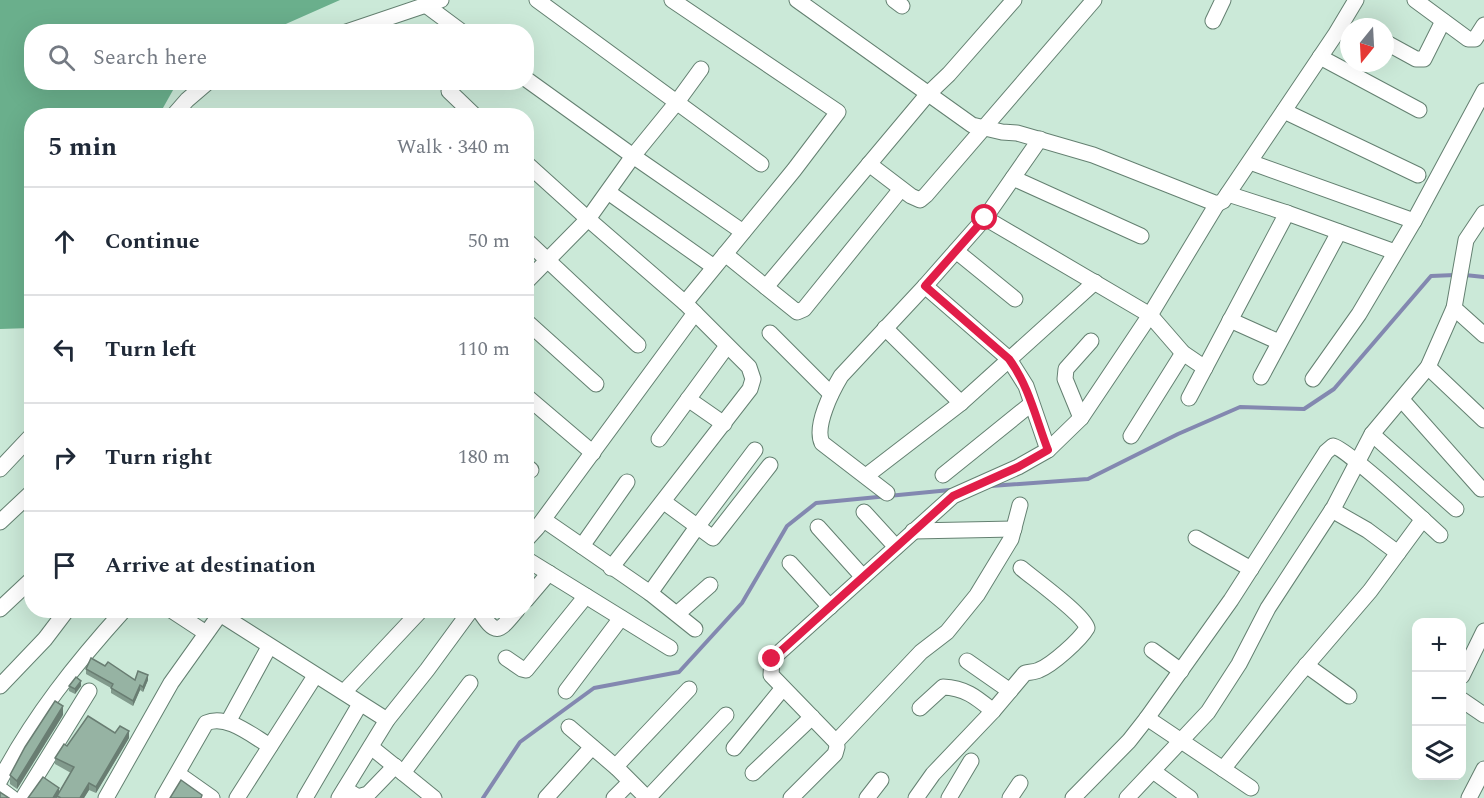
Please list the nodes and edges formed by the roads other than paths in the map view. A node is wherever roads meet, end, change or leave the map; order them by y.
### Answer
1 (537, 0) edge
2 (672, 0) edge
3 (797, 0) edge
4 (1014, 0) edge
5 (1094, 0) edge
6 (1223, 0) edge
7 (1356, 0) edge
8 (1415, 0) edge
9 (434, 3) edge
10 (1352, 18) edge
11 (1213, 21) dead end
12 (1443, 21) junction
13 (370, 24) edge
14 (454, 24) edge
15 (1484, 25) edge
16 (1340, 35) edge
17 (1394, 47) edge
18 (1320, 57) junction
19 (701, 69) dead end
20 (534, 85) edge
21 (199, 90) edge
22 (449, 91) dead end
23 (1484, 92) edge
24 (927, 95) junction
25 (677, 102) junction
26 (180, 108) edge
27 (467, 108) edge
28 (1480, 108) edge
29 (1419, 110) dead end
30 (1284, 111) junction
31 (982, 128) junction
32 (1040, 139) junction
33 (633, 156) junction
34 (1250, 162) junction
35 (760, 164) dead end
36 (869, 164) junction
37 (534, 169) edge
38 (1418, 175) dead end
39 (1013, 178) junction
40 (901, 189) junction
41 (608, 192) junction
42 (1223, 199) junction
43 (1287, 213) junction
44 (1484, 213) edge
45 (985, 218) junction
46 (588, 219) junction
47 (1414, 221) junction
48 (743, 232) junction
49 (1339, 232) junction
50 (1141, 236) dead end
51 (534, 247) edge
52 (956, 251) junction
53 (1395, 252) junction
54 (725, 254) junction
55 (548, 260) junction
56 (714, 267) junction
57 (534, 274) edge
58 (1095, 282) junction
59 (925, 286) junction
60 (766, 287) junction
61 (1015, 299) dead end
62 (690, 308) junction
63 (1454, 308) junction
64 (1150, 315) junction
65 (1230, 320) junction
66 (534, 328) edge
67 (885, 328) junction
68 (770, 333) dead end
69 (1484, 335) edge
70 (1091, 341) dead end
71 (1279, 342) junction
72 (638, 345) dead end
73 (727, 345) junction
74 (1183, 353) junction
75 (1009, 359) junction
76 (1428, 367) junction
77 (1205, 368) junction
78 (1261, 377) dead end
79 (1313, 380) dead end
80 (596, 384) dead end
81 (831, 394) junction
82 (1189, 398) dead end
83 (688, 399) junction
84 (1402, 400) junction
85 (961, 402) junction
86 (534, 403) edge
87 (1031, 404) junction
88 (1081, 418) junction
89 (1484, 420) edge
90 (724, 424) junction
91 (1372, 434) junction
92 (1131, 436) dead end
93 (659, 440) dead end
94 (24, 444) edge
95 (755, 450) dead end
96 (1048, 450) junction
97 (593, 453) junction
98 (1358, 463) junction
99 (770, 465) dead end
100 (0, 469) edge
101 (943, 475) dead end
102 (866, 476) junction
103 (627, 482) dead end
104 (1481, 489) dead end
105 (887, 493) dead end
106 (24, 500) edge
107 (664, 502) junction
108 (1020, 505) dead end
109 (1455, 509) dead end
110 (1332, 510) junction
111 (864, 512) dead end
112 (1423, 519) junction
113 (544, 520) junction
114 (0, 522) edge
115 (697, 527) junction
116 (818, 527) dead end
117 (1014, 530) junction
118 (534, 531) edge
119 (914, 531) junction
120 (1440, 535) dead end
121 (1196, 538) dead end
122 (582, 546) junction
123 (896, 546) junction
124 (1398, 553) junction
125 (790, 563) dead end
126 (534, 564) edge
127 (611, 568) junction
128 (1021, 568) dead end
129 (1251, 569) junction
130 (549, 573) junction
131 (863, 577) junction
132 (710, 585) dead end
133 (24, 591) edge
134 (534, 591) edge
135 (650, 593) junction
136 (586, 596) junction
137 (830, 607) junction
138 (0, 609) edge
139 (677, 614) junction
140 (62, 618) edge
141 (117, 618) edge
142 (183, 618) edge
143 (217, 618) edge
144 (229, 618) edge
145 (413, 618) edge
146 (465, 618) edge
147 (484, 618) edge
148 (510, 618) edge
149 (621, 618) junction
150 (695, 629) dead end
151 (1484, 631) edge
152 (206, 633) junction
153 (270, 647) junction
154 (670, 648) dead end
155 (1152, 650) dead end
156 (506, 658) dead end
157 (968, 661) dead end
158 (1306, 665) junction
159 (1181, 671) junction
160 (1463, 672) edge
161 (315, 676) junction
162 (470, 683) dead end
163 (0, 686) edge
164 (783, 688) junction
165 (689, 689) dead end
166 (89, 691) dead end
167 (566, 691) dead end
168 (1010, 691) junction
169 (344, 692) junction
170 (1349, 696) dead end
171 (1466, 703) edge
172 (360, 704) junction
173 (920, 708) dead end
174 (993, 711) junction
175 (726, 715) dead end
176 (1484, 715) edge
177 (812, 717) junction
178 (1148, 718) junction
179 (387, 720) junction
180 (228, 723) junction
181 (569, 727) dead end
182 (836, 742) junction
183 (1181, 743) junction
184 (270, 746) junction
185 (371, 747) junction
186 (592, 747) junction
187 (734, 748) dead end
188 (971, 761) dead end
189 (617, 768) junction
190 (1223, 769) junction
191 (1484, 769) edge
192 (399, 770) junction
193 (1153, 771) junction
194 (753, 773) dead end
195 (178, 774) junction
196 (0, 780) edge
197 (880, 780) dead end
198 (630, 782) junction
199 (1020, 783) dead end
200 (1251, 788) dead end
201 (0, 789) edge
202 (342, 794) edge
203 (12, 798) edge
204 (23, 798) edge
205 (106, 798) edge
206 (163, 798) edge
207 (212, 798) edge
208 (237, 798) edge
209 (305, 798) edge
210 (435, 798) edge
211 (546, 798) edge
212 (614, 798) edge
213 (648, 798) edge
214 (791, 798) edge
215 (867, 798) edge
216 (915, 798) edge
217 (950, 798) edge
218 (1010, 798) edge
219 (1073, 798) edge
220 (1127, 798) edge
221 (1190, 798) edge
222 (1469, 798) edge

1 - 25 street
2 - 48 street
3 - 24 street
4 - 24 street
5 - 31 street
6 - 11 street
7 - 10 street
8 - 12 street
9 - 13 street
9 - 14 street
12 - 15 street
12 - 17 street
16 - 18 street
18 - 29 street
18 - 30 street
19 - 25 street
20 - 33 street
21 - 26 street
22 - 27 street
23 - 28 street
24 - 31 street
24 - 36 street
25 - 33 street
25 - 35 street
28 - 47 street
30 - 34 street
30 - 38 street
31 - 32 street
31 - 40 street
32 - 39 street
32 - 42 street
33 - 41 street
33 - 48 street
34 - 42 street
34 - 47 street
36 - 40 street
36 - 60 street
37 - 46 street
39 - 45 street
39 - 50 street
40 - 60 street
41 - 46 street
41 - 56 street
42 - 43 street
42 - 64 street
43 - 49 street
43 - 65 street
44 - 63 street
45 - 52 street
45 - 58 street
46 - 55 street
46 - 62 street
47 - 53 street
48 - 54 street
49 - 53 street
49 - 71 street
51 - 55 street
52 - 59 street
52 - 61 street
53 - 79 street
54 - 56 street
54 - 60 street
55 - 57 street
55 - 72 street
56 - 62 street
58 - 64 street
58 - 75 street
59 - 67 street
59 - 75 street
62 - 73 street
62 - 97 street
63 - 69 street
63 - 76 street
64 - 74 street
64 - 88 street
65 - 71 street
65 - 77 street
66 - 80 street
67 - 81 street
67 - 85 street
68 - 81 street
70 - 88 street
71 - 78 street
73 - 83 street
73 - 90 street
74 - 77 street
74 - 92 street
75 - 85 street
75 - 87 street
76 - 84 street
76 - 89 street
77 - 82 street
81 - 102 street
83 - 90 street
83 - 93 street
84 - 91 street
84 - 104 street
85 - 102 street
86 - 97 street
87 - 96 street
87 - 101 street
88 - 96 street
90 - 107 street
91 - 98 street
91 - 109 street
94 - 100 street
95 - 115 street
96 - 119 street
97 - 113 street
98 - 110 street
98 - 112 street
98 - 129 street
99 - 115 street
102 - 105 street
103 - 122 street
106 - 114 street
107 - 115 street
107 - 127 street
108 - 117 street
110 - 124 street
110 - 183 street
111 - 123 street
112 - 120 street
112 - 124 street
113 - 118 street
113 - 122 street
115 - 135 street
116 - 131 street
117 - 119 street
117 - 182 street
119 - 123 street
121 - 129 street
122 - 127 street
123 - 131 street
124 - 158 street
125 - 137 street
126 - 130 street
127 - 135 street
128 - 168 street
129 - 159 street
130 - 134 street
130 - 136 street
131 - 137 street
132 - 139 street
133 - 138 street
135 - 139 street
136 - 149 street
136 - 156 street
137 - 164 street
139 - 150 street
140 - 163 street
141 - 196 street
142 - 152 street
143 - 152 street
144 - 153 street
145 - 169 street
146 - 179 street
147 - 148 street
149 - 154 street
149 - 167 street
151 - 160 street
152 - 205 street
153 - 161 street
153 - 180 street
155 - 159 street
157 - 168 street
158 - 170 street
158 - 190 street
159 - 178 street
161 - 169 street
161 - 184 street
162 - 192 street
164 - 177 street
164 - 187 street
165 - 189 street
166 - 204 street
168 - 174 street
169 - 172 street
171 - 176 street
172 - 179 street
172 - 209 street
173 - 174 street
174 - 216 street
175 - 213 street
177 - 182 street
177 - 194 street
178 - 183 street
178 - 219 street
179 - 185 street
180 - 184 street
180 - 195 street
181 - 186 street
182 - 214 street
183 - 190 street
183 - 193 street
184 - 208 street
185 - 192 street
185 - 202 street
186 - 189 street
186 - 211 street
188 - 217 street
189 - 198 street
190 - 200 street
191 - 222 street
192 - 202 street
192 - 210 street
193 - 220 street
193 - 221 street
195 - 206 street
195 - 207 street
197 - 215 street
198 - 212 street
198 - 213 street
199 - 218 street
201 - 203 street

